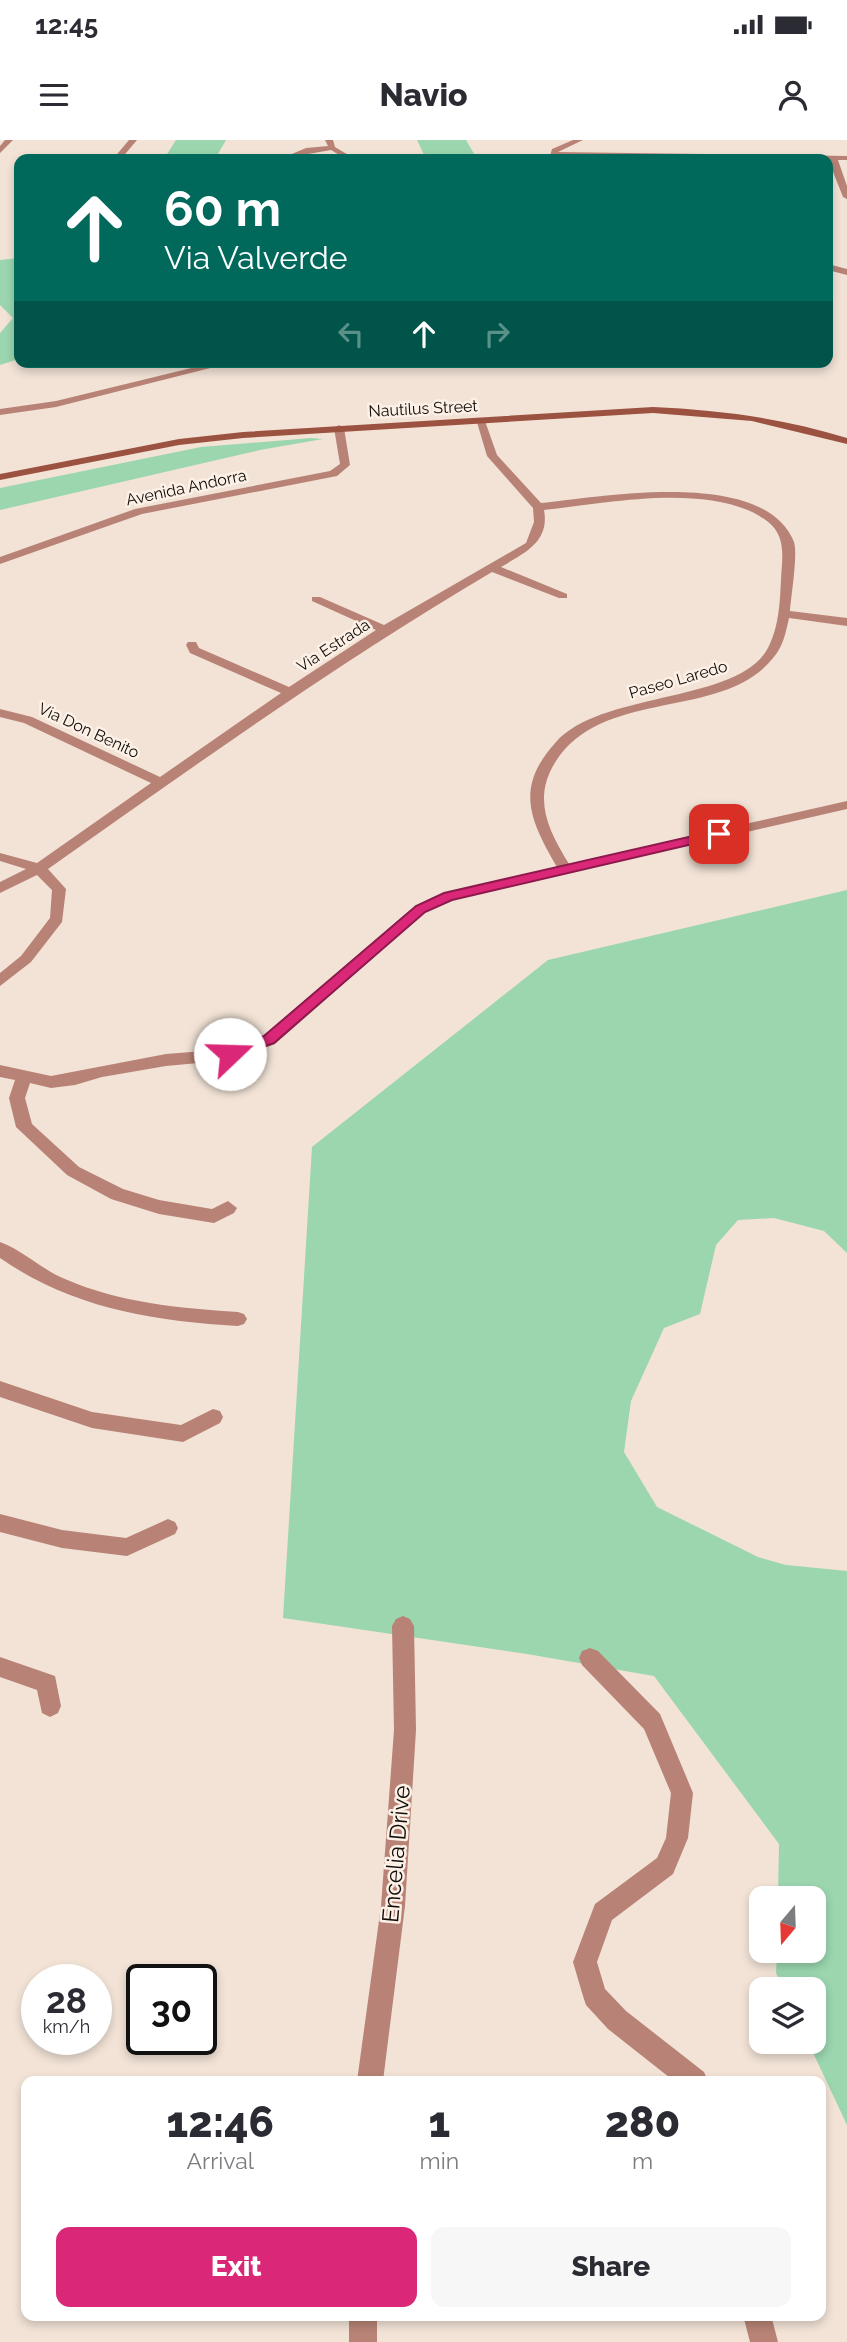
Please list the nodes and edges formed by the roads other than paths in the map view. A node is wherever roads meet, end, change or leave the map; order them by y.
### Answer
1 (9, 140) edge
2 (133, 140) edge
3 (579, 140) edge
4 (331, 144) edge
5 (0, 151) edge
6 (121, 154) edge
7 (298, 154) edge
8 (556, 154) edge
9 (833, 158) joint
10 (847, 158) edge
11 (847, 197) edge
12 (204, 368) edge
13 (0, 412) edge
14 (480, 421) junction
15 (339, 428) junction
16 (847, 441) edge
17 (0, 477) edge
18 (538, 507) junction
19 (0, 561) edge
20 (493, 568) junction
21 (563, 596) dead end
22 (316, 599) dead end
23 (782, 614) junction
24 (847, 622) edge
25 (385, 631) junction
26 (192, 645) dead end
27 (289, 692) junction
28 (0, 713) edge
29 (161, 783) junction
30 (847, 805) edge
31 (0, 857) edge
32 (39, 868) junction
33 (565, 869) junction
34 (0, 888) edge
35 (0, 981) edge
36 (0, 1071) edge
37 (24, 1076) junction
38 (228, 1208) dead end
39 (0, 1249) edge
40 (238, 1319) dead end
41 (0, 1389) edge
42 (213, 1417) dead end
43 (0, 1523) edge
44 (168, 1528) dead end
45 (403, 1626) dead end
46 (590, 1658) dead end
47 (0, 1667) edge
48 (50, 1706) dead end
49 (371, 2076) edge
50 (689, 2076) edge
51 (363, 2321) edge
52 (759, 2321) edge
53 (363, 2342) edge
54 (764, 2342) edge

1 - 5 street
2 - 6 street
3 - 8 street
4 - 7 street
9 - 10 street
9 - 11 street
12 - 13 street
14 - 15 main road, Nautilus Street
14 - 16 main road, Nautilus Street
14 - 18 street
15 - 17 main road, Nautilus Street
15 - 19 street, Avenida Andorra
18 - 20 street, Via Estrada
18 - 23 street, Paseo Laredo
20 - 21 street
20 - 25 street, Via Estrada
22 - 25 street
23 - 24 street
23 - 33 street, Paseo Laredo
25 - 27 street, Via Estrada
26 - 27 street
27 - 29 street, Via Estrada
28 - 29 street, Via Don Benito
29 - 32 street, Via Estrada
30 - 33 street
31 - 32 street
32 - 34 street, Via Estrada
32 - 35 street
33 - 37 street
36 - 37 street
37 - 38 street
39 - 40 street
41 - 42 street
43 - 44 street
45 - 49 street, Encelia Drive
46 - 50 street
47 - 48 street
51 - 53 street
52 - 54 street

